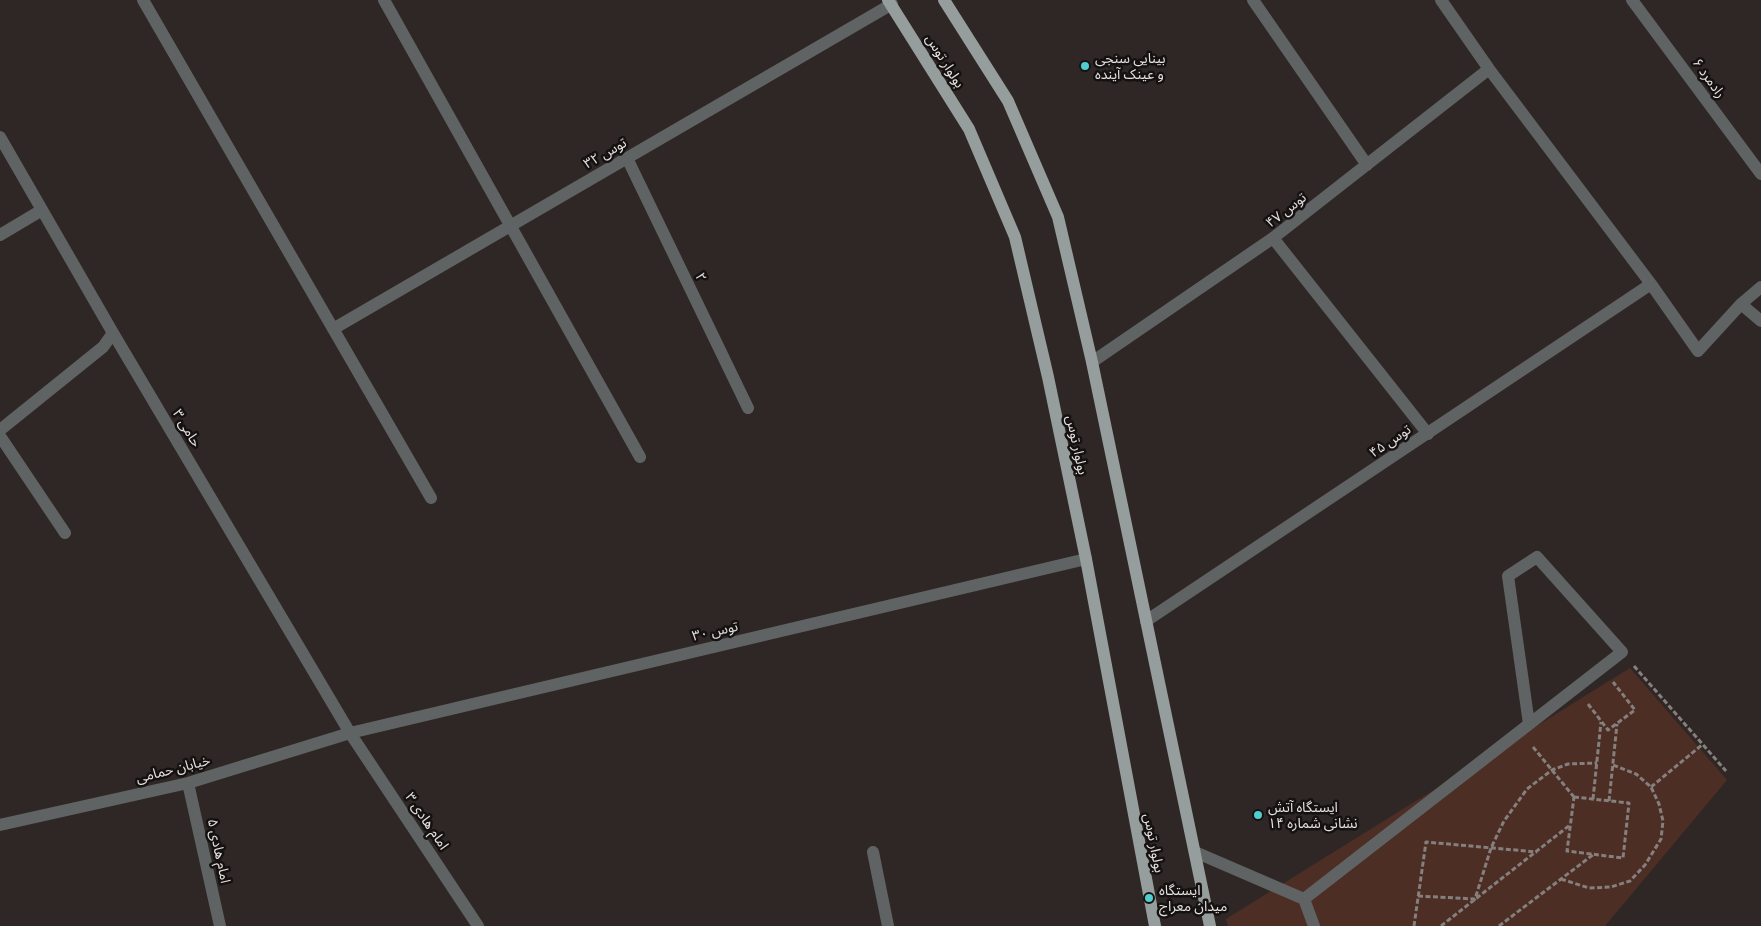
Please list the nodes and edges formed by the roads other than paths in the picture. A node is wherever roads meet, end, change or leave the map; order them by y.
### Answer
1 (142, 0) edge
2 (384, 0) edge
3 (944, 0) edge
4 (1253, 0) edge
5 (1441, 0) edge
6 (1632, 0) edge
7 (890, 2) edge
8 (1489, 69) junction
9 (0, 138) edge
10 (627, 158) junction
11 (1367, 164) junction
12 (1761, 174) edge
13 (42, 210) junction
14 (511, 226) junction
15 (0, 235) edge
16 (1273, 238) junction
17 (1650, 284) junction
18 (1761, 287) edge
19 (1740, 304) junction
20 (1761, 321) edge
21 (333, 329) junction
22 (113, 333) junction
23 (1092, 362) junction
24 (748, 408) dead end
25 (0, 430) edge
26 (1428, 434) junction
27 (0, 436) edge
28 (640, 457) dead end
29 (431, 498) dead end
30 (65, 533) dead end
31 (1086, 559) junction
32 (1146, 621) junction
33 (1525, 728) junction
34 (350, 733) junction
35 (188, 783) junction
36 (0, 825) edge
37 (873, 852) dead end
38 (1195, 852) junction
39 (1304, 898) junction
40 (220, 926) edge
41 (478, 926) edge
42 (888, 926) edge
43 (1155, 926) edge
44 (1210, 926) edge
45 (1314, 926) edge

1 - 21 street
2 - 14 street
3 - 23 main road
4 - 11 street
5 - 8 street
6 - 12 street, رادمرد ۶
7 - 10 street, توس ۳۲
7 - 31 main road, بولوار توس
8 - 11 street, توس ۴۷
8 - 17 street
9 - 13 street, حامی ۳
10 - 14 street, توس ۳۲
10 - 24 street, ۲
11 - 16 street, توس ۴۷
13 - 15 street
13 - 22 street, حامی ۳
14 - 21 street, توس ۳۲
14 - 28 street
16 - 23 street, توس ۴۷
16 - 26 street
17 - 19 street
17 - 26 street, توس ۴۵
18 - 19 street
19 - 20 street
21 - 29 street
22 - 25 street
22 - 34 street, حامی ۳
23 - 32 main road
26 - 32 street, توس ۴۵
27 - 30 street
31 - 34 street, توس ۳۰
31 - 43 main road, بولوار توس
32 - 38 main road
33 - 33 street
33 - 39 street
34 - 35 street, خیابان حمامی
34 - 41 street, امام هادی ۳
35 - 36 street, خیابان حمامی
35 - 40 street, امام هادی ۵
37 - 42 street
38 - 39 street
38 - 44 main road
39 - 45 street

